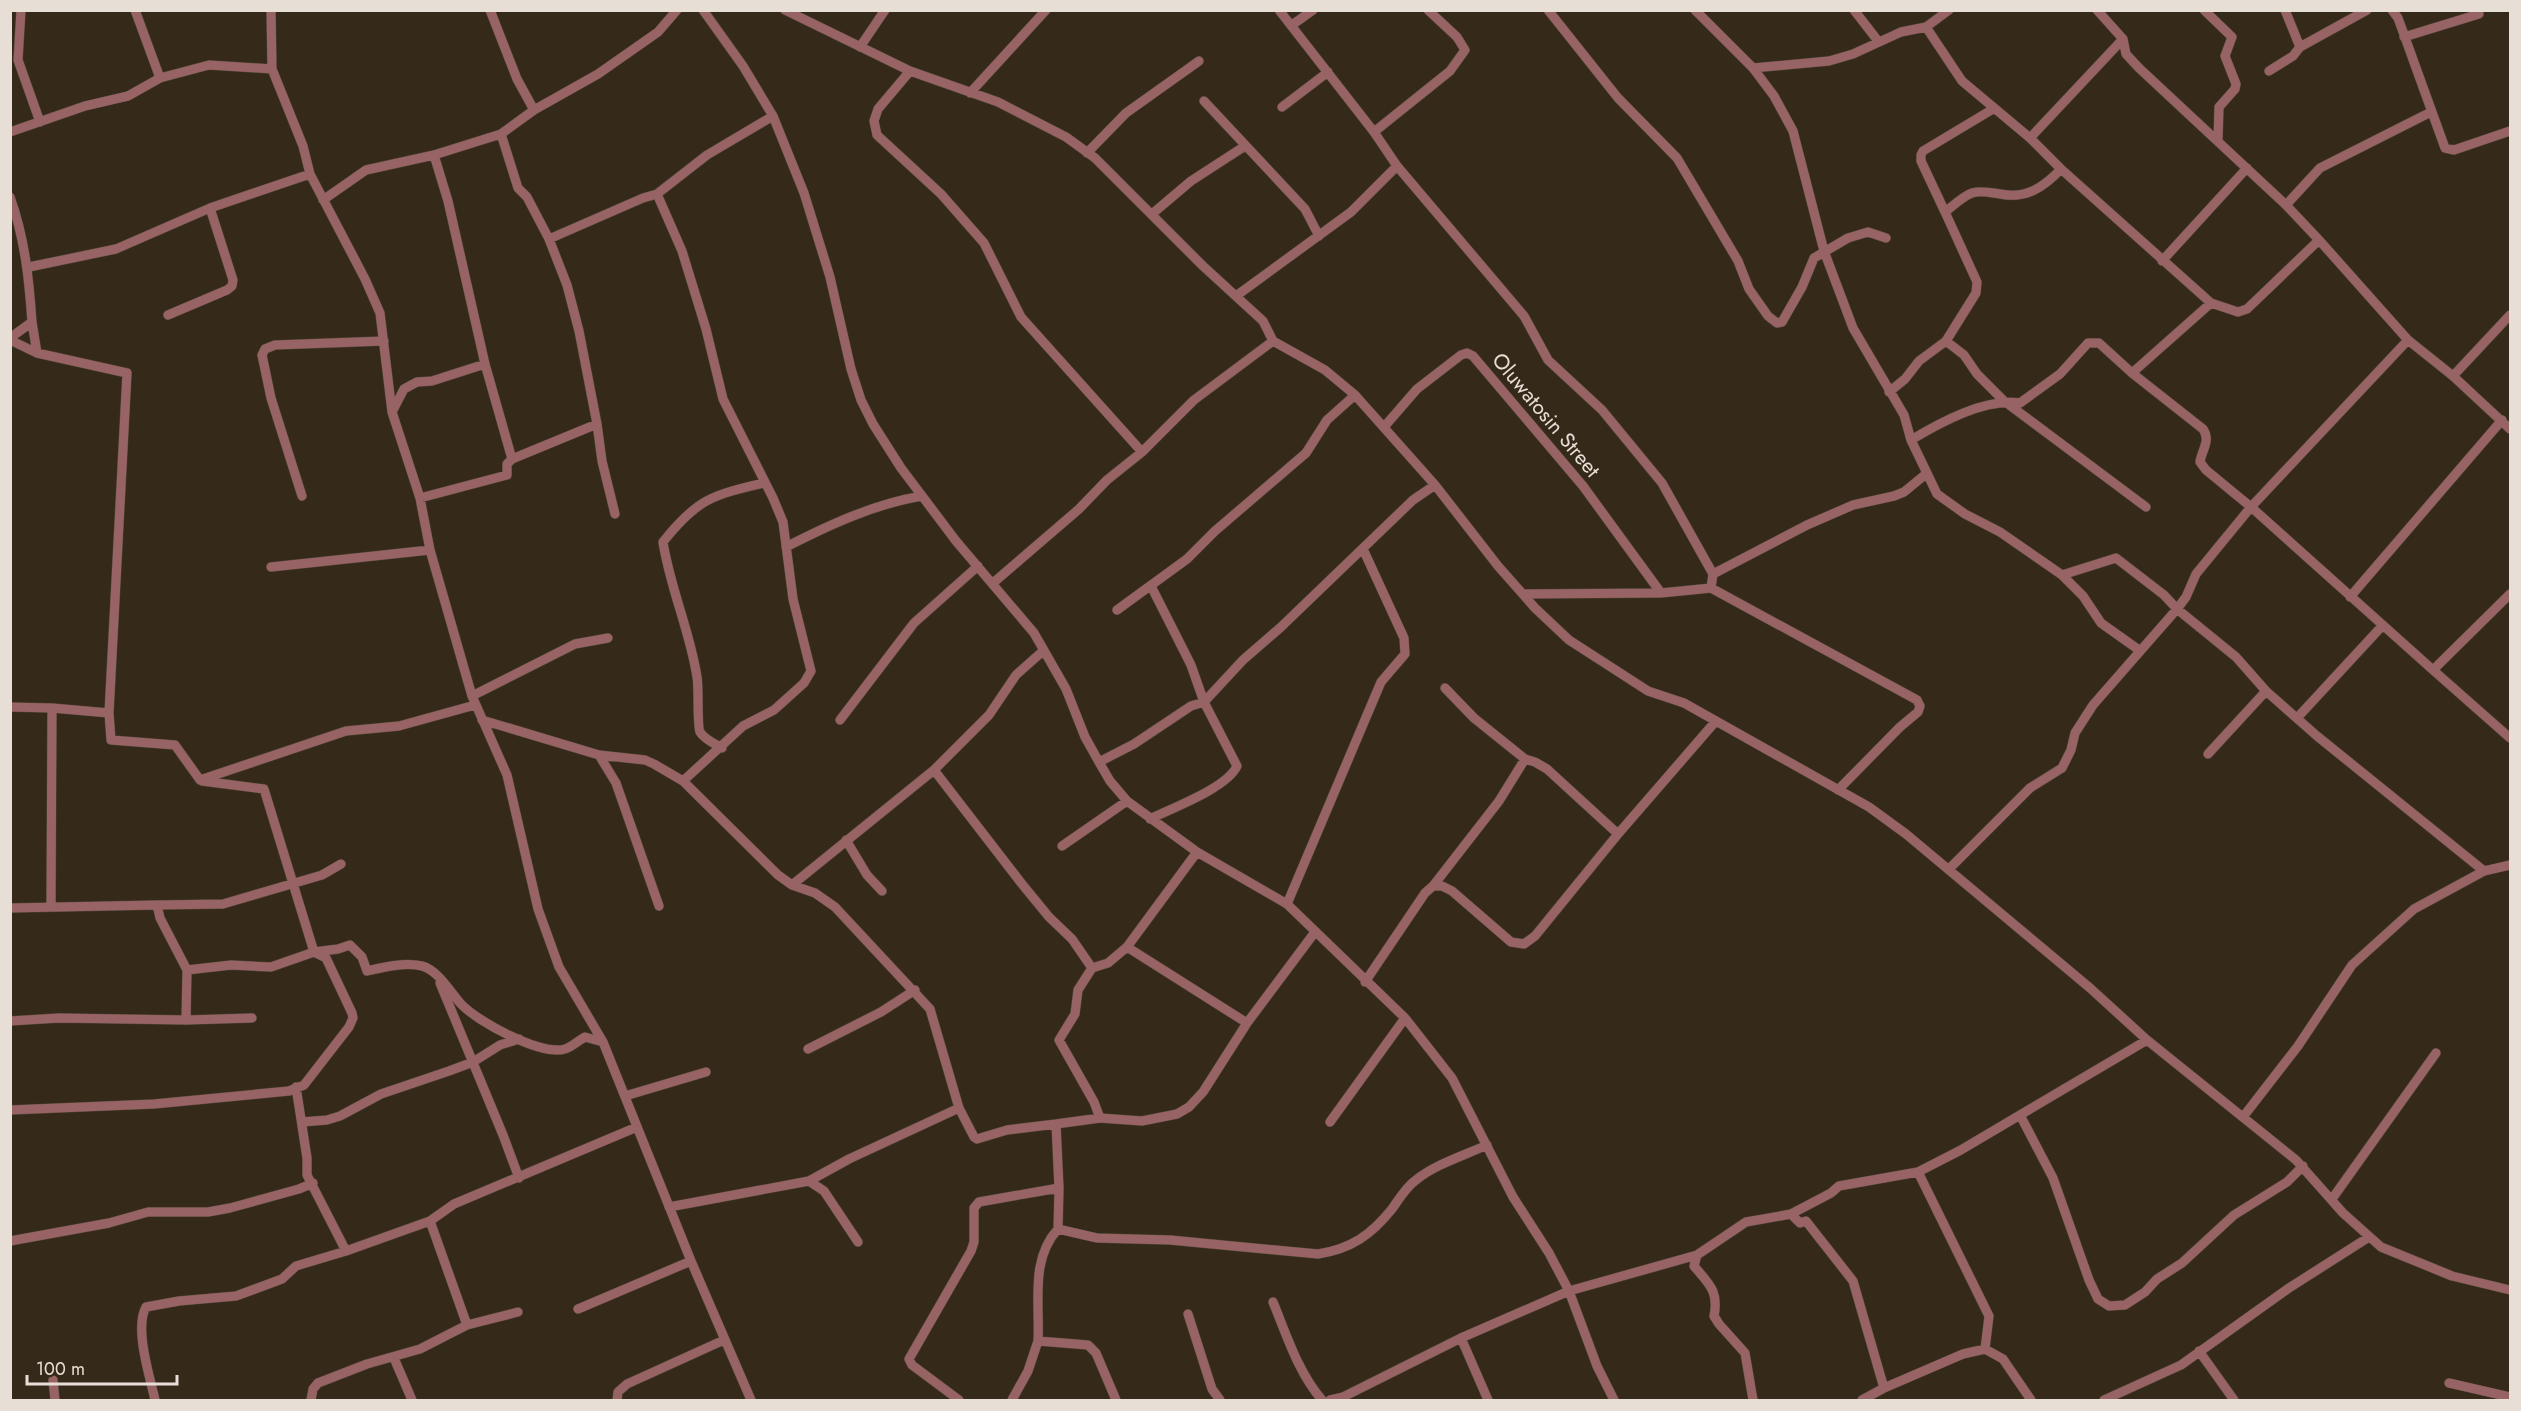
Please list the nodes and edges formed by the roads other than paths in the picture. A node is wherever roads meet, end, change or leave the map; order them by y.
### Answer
1 (21, 10) edge
2 (135, 10) edge
3 (271, 10) edge
4 (490, 10) edge
5 (677, 10) edge
6 (703, 10) edge
7 (785, 10) edge
8 (885, 10) edge
9 (1046, 10) edge
10 (1279, 10) edge
11 (1313, 10) edge
12 (1428, 10) edge
13 (1548, 10) edge
14 (1695, 10) edge
15 (1854, 10) edge
16 (1949, 10) edge
17 (2097, 10) edge
18 (2204, 10) edge
19 (2285, 10) edge
20 (2367, 10) edge
21 (2392, 10) edge
22 (2480, 14) dead end
23 (1292, 25) junction
24 (1926, 27) junction
25 (2404, 37) junction
26 (2123, 39) junction
27 (1878, 41) junction
28 (860, 47) junction
29 (2300, 47) junction
30 (1199, 62) dead end
31 (272, 69) junction
32 (1753, 69) junction
33 (910, 71) junction
34 (2269, 71) dead end
35 (1328, 72) junction
36 (160, 78) junction
37 (970, 93) junction
38 (1204, 101) dead end
39 (1282, 107) dead end
40 (1993, 109) junction
41 (534, 110) junction
42 (2431, 112) junction
43 (773, 116) junction
44 (40, 122) junction
45 (2511, 131) edge
46 (10, 132) edge
47 (1374, 132) junction
48 (501, 134) junction
49 (2030, 138) junction
50 (2218, 140) junction
51 (1245, 146) junction
52 (1087, 153) junction
53 (434, 155) junction
54 (1397, 166) junction
55 (2247, 168) junction
56 (2061, 169) junction
57 (310, 174) junction
58 (657, 194) junction
59 (10, 197) edge
60 (323, 200) junction
61 (2286, 205) junction
62 (210, 208) junction
63 (1945, 212) junction
64 (1152, 214) junction
65 (1319, 236) junction
66 (1886, 237) dead end
67 (549, 239) junction
68 (2319, 240) junction
69 (1824, 252) junction
70 (2162, 261) junction
71 (29, 267) junction
72 (1236, 296) junction
73 (2211, 303) junction
74 (168, 315) dead end
75 (2511, 315) edge
76 (32, 322) junction
77 (10, 339) edge
78 (2408, 340) junction
79 (384, 341) junction
80 (1273, 341) junction
81 (1946, 341) junction
82 (37, 353) junction
83 (485, 364) junction
84 (2132, 373) junction
85 (2453, 376) junction
86 (1889, 392) junction
87 (1355, 395) junction
88 (2004, 401) junction
89 (392, 412) junction
90 (2502, 420) junction
91 (597, 423) junction
92 (1384, 427) junction
93 (2511, 429) edge
94 (1911, 440) junction
95 (1142, 452) junction
96 (512, 459) junction
97 (1926, 474) junction
98 (764, 483) junction
99 (1435, 485) junction
100 (302, 496) dead end
101 (922, 496) junction
102 (420, 498) junction
103 (2146, 507) dead end
104 (2251, 507) junction
105 (615, 513) dead end
106 (786, 547) junction
107 (1363, 549) junction
108 (430, 550) junction
109 (978, 566) junction
110 (271, 567) dead end
111 (1713, 574) junction
112 (2062, 575) junction
113 (993, 583) junction
114 (1151, 586) junction
115 (1711, 588) junction
116 (1661, 593) junction
117 (1524, 594) junction
118 (2511, 594) edge
119 (2350, 597) junction
120 (2177, 609) junction
121 (1117, 610) dead end
122 (2383, 625) junction
123 (608, 638) dead end
124 (2139, 650) junction
125 (1043, 651) junction
126 (2433, 670) junction
127 (1445, 688) dead end
128 (2266, 691) junction
129 (474, 700) junction
130 (1204, 702) junction
131 (10, 707) edge
132 (52, 708) junction
133 (108, 713) junction
134 (2297, 718) junction
135 (482, 720) junction
136 (840, 720) dead end
137 (1715, 722) junction
138 (2511, 738) edge
139 (722, 748) junction
140 (2208, 754) dead end
141 (599, 755) junction
142 (1525, 759) junction
143 (1099, 762) junction
144 (934, 770) junction
145 (200, 780) junction
146 (683, 782) junction
147 (1839, 790) junction
148 (1128, 801) junction
149 (1150, 819) junction
150 (1618, 834) junction
151 (846, 840) junction
152 (1062, 846) dead end
153 (1197, 852) junction
154 (341, 864) dead end
155 (2510, 866) edge
156 (1950, 869) junction
157 (2484, 871) junction
158 (293, 883) junction
159 (792, 885) junction
160 (1433, 886) junction
161 (882, 891) dead end
162 (157, 904) junction
163 (1287, 904) junction
164 (51, 905) junction
165 (659, 906) dead end
166 (10, 908) edge
167 (1315, 932) junction
168 (1127, 947) junction
169 (314, 952) junction
170 (1092, 968) junction
171 (188, 970) junction
172 (436, 976) junction
173 (1365, 982) junction
174 (915, 990) junction
175 (252, 1018) dead end
176 (1405, 1018) junction
177 (186, 1020) junction
178 (10, 1021) edge
179 (1247, 1023) junction
180 (519, 1039) junction
181 (2147, 1040) junction
182 (603, 1042) junction
183 (808, 1049) dead end
184 (2436, 1053) dead end
185 (473, 1062) junction
186 (706, 1072) dead end
187 (296, 1087) junction
188 (625, 1096) junction
189 (958, 1108) junction
190 (10, 1110) edge
191 (2020, 1115) junction
192 (2243, 1117) junction
193 (1100, 1118) junction
194 (302, 1122) junction
195 (1330, 1122) dead end
196 (1056, 1124) junction
197 (637, 1127) junction
198 (1487, 1144) junction
199 (2303, 1166) junction
200 (1918, 1172) junction
201 (519, 1178) junction
202 (809, 1181) junction
203 (313, 1183) junction
204 (1059, 1188) junction
205 (2332, 1199) junction
206 (669, 1207) junction
207 (1791, 1214) junction
208 (430, 1221) junction
209 (1058, 1229) junction
210 (2369, 1237) junction
211 (10, 1240) edge
212 (858, 1242) dead end
213 (346, 1251) junction
214 (1697, 1254) junction
215 (691, 1261) junction
216 (2511, 1290) edge
217 (1569, 1291) junction
218 (1273, 1302) dead end
219 (578, 1308) dead end
220 (518, 1312) dead end
221 (1188, 1314) dead end
222 (467, 1325) junction
223 (1461, 1338) junction
224 (724, 1340) junction
225 (1038, 1341) junction
226 (1985, 1349) junction
227 (2199, 1352) junction
228 (394, 1358) junction
229 (53, 1380) dead end
230 (2449, 1383) dead end
231 (1884, 1388) junction
232 (2511, 1397) edge
233 (1344, 1399) edge
234 (55, 1401) edge
235 (155, 1401) edge
236 (311, 1401) edge
237 (412, 1401) edge
238 (617, 1401) edge
239 (751, 1401) edge
240 (959, 1401) edge
241 (1012, 1401) edge
242 (1116, 1401) edge
243 (1220, 1401) edge
244 (1322, 1401) edge
245 (1329, 1401) edge
246 (1488, 1401) edge
247 (1614, 1401) edge
248 (1753, 1401) edge
249 (1862, 1401) edge
250 (2031, 1401) edge
251 (2104, 1401) edge
252 (2234, 1401) edge

1 - 44 street
2 - 36 street
3 - 31 street
4 - 41 street
5 - 41 street
6 - 43 street
7 - 28 street
8 - 28 street
9 - 37 street
10 - 23 street
11 - 23 street
12 - 47 street
13 - 69 street
14 - 32 street
15 - 27 street
16 - 24 street
17 - 26 street
18 - 50 street
19 - 29 street
20 - 29 street
21 - 25 street
22 - 25 street
23 - 35 street
24 - 27 street
24 - 40 street
25 - 42 street
26 - 49 street
26 - 50 street
27 - 32 street
28 - 33 street
29 - 34 street
30 - 52 street
31 - 36 street
31 - 57 street
32 - 69 street
33 - 37 street
33 - 95 street
35 - 39 street
35 - 47 street
36 - 44 street
37 - 52 street
38 - 51 street
40 - 49 street
40 - 63 street
41 - 48 street
42 - 45 street
42 - 61 street
43 - 58 street
43 - 101 street
44 - 46 street
47 - 54 street
48 - 53 street
48 - 67 street
49 - 56 street
50 - 55 street
51 - 64 street
51 - 65 street
52 - 64 street
53 - 60 street
53 - 83 street
54 - 65 street
54 - 111 street
55 - 61 street
55 - 70 street
56 - 63 street
56 - 70 street
57 - 60 street
57 - 62 street
58 - 67 street
58 - 98 street
59 - 71 street
60 - 79 street
61 - 68 street
62 - 71 street
62 - 74 street
63 - 81 street
64 - 72 street
65 - 72 street
66 - 69 street
67 - 91 street
68 - 73 street
68 - 78 street
69 - 86 street
70 - 73 street
71 - 76 street
72 - 80 street
73 - 84 street
75 - 85 street
76 - 77 street
76 - 82 street
77 - 82 street
78 - 85 street
78 - 104 street
79 - 89 street
79 - 100 street
80 - 87 street
80 - 95 street
81 - 86 street
81 - 88 street
82 - 133 street
83 - 89 street
83 - 96 street
84 - 88 street
84 - 104 street
85 - 90 street
86 - 94 street
87 - 92 street
87 - 114 street
88 - 94 street
88 - 103 street
89 - 102 street
90 - 93 street
90 - 119 street
91 - 96 street
91 - 105 street
92 - 99 street
92 - 116 street, Oluwatosin Street
94 - 97 street
95 - 113 street
96 - 102 street
97 - 111 street
97 - 112 street
98 - 106 street
98 - 139 street
99 - 107 street
99 - 117 street
101 - 106 street
101 - 109 street
102 - 108 street
104 - 119 street
104 - 120 street
106 - 139 street
107 - 130 street
107 - 163 street
108 - 110 street
108 - 129 street
109 - 113 street
109 - 136 street
111 - 115 street
112 - 120 street
112 - 124 street
113 - 125 street
114 - 121 street
114 - 130 street
115 - 116 street
115 - 147 street
116 - 117 street
117 - 137 street
118 - 126 street
119 - 122 street
120 - 124 street
120 - 128 street
122 - 126 street
122 - 134 street
123 - 129 street
124 - 156 street
125 - 143 street
125 - 144 street
126 - 138 street
127 - 142 street
128 - 134 street
128 - 140 street
129 - 135 street
129 - 145 street
130 - 143 street
130 - 149 street
131 - 132 street
132 - 133 street
132 - 164 street
133 - 145 street
134 - 157 street
135 - 141 street
135 - 182 street
137 - 147 street
137 - 150 street
139 - 146 street
141 - 146 street
141 - 165 street
142 - 150 street
142 - 160 street
143 - 148 street
144 - 151 street
144 - 170 street
145 - 158 street
146 - 159 street
147 - 156 street
148 - 149 street
148 - 152 street
149 - 153 street
150 - 160 street
151 - 159 street
151 - 161 street
153 - 163 street
153 - 168 street
154 - 158 street
155 - 157 street
156 - 181 street
157 - 192 street
158 - 162 street
158 - 169 street
159 - 174 street
160 - 173 street
162 - 164 street
162 - 171 street
163 - 167 street
164 - 166 street
167 - 173 street
167 - 179 street
168 - 170 street
168 - 179 street
169 - 171 street
169 - 172 street
169 - 187 street
170 - 193 street
171 - 177 street
172 - 180 street
172 - 185 street
173 - 176 street
174 - 183 street
174 - 189 street
175 - 177 street
176 - 195 street
176 - 198 street
177 - 178 street
179 - 193 street
180 - 182 street
180 - 185 street
181 - 191 street
181 - 192 street
182 - 188 street
184 - 205 street
185 - 194 street
185 - 201 street
186 - 188 street
187 - 190 street
187 - 194 street
188 - 197 street
189 - 196 street
189 - 202 street
191 - 199 street
191 - 200 street
192 - 199 street
193 - 196 street
194 - 203 street
196 - 204 street
197 - 201 street
197 - 206 street
198 - 209 street
198 - 217 street
199 - 205 street
200 - 207 street
200 - 226 street
201 - 208 street
202 - 206 street
202 - 212 street
203 - 211 street
203 - 213 street
204 - 209 street
204 - 240 street
205 - 210 street
206 - 215 street
207 - 214 street
207 - 231 street
208 - 213 street
208 - 222 street
209 - 225 street
210 - 216 street
210 - 227 street
213 - 235 street
214 - 217 street
214 - 248 street
215 - 219 street
215 - 224 street
217 - 223 street
217 - 247 street
218 - 244 street
220 - 222 street
221 - 243 street
222 - 228 street
223 - 233 street
223 - 246 street
224 - 238 street
224 - 239 street
225 - 241 street
225 - 242 street
226 - 231 street
226 - 250 street
227 - 251 street
227 - 252 street
228 - 236 street
228 - 237 street
229 - 234 street
230 - 232 street
231 - 249 street
233 - 245 street

